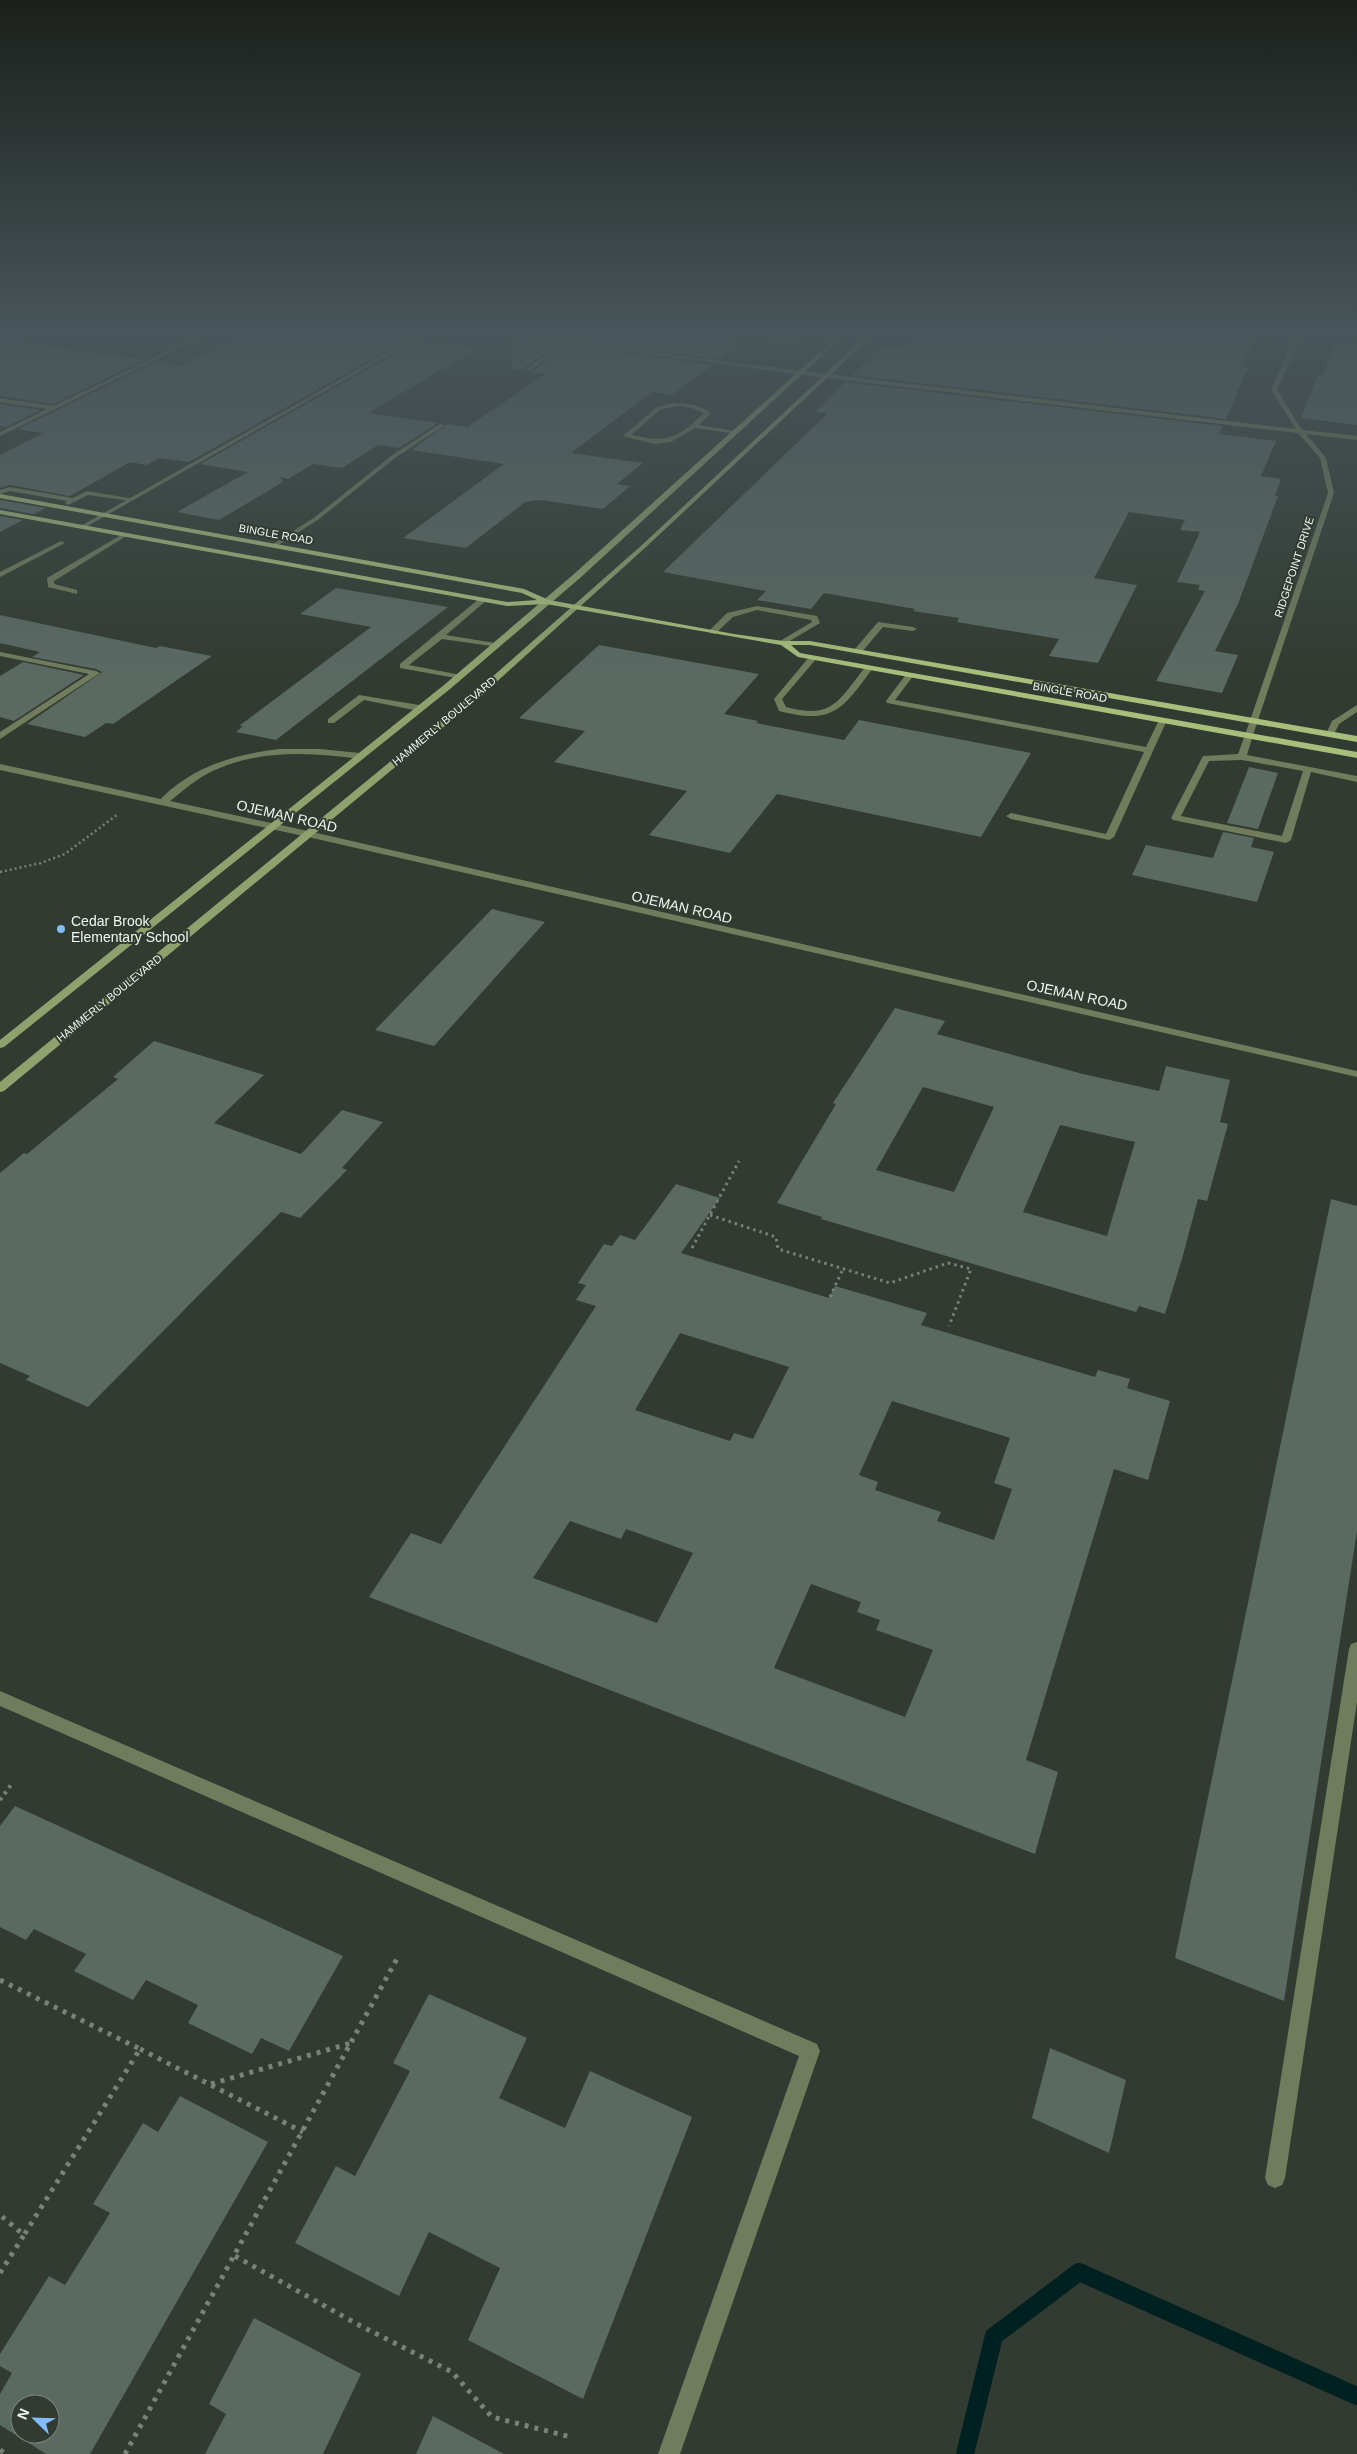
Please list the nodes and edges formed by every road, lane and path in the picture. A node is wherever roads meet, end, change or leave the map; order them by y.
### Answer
1 (220, 449) edge
2 (405, 449) edge
3 (717, 449) edge
4 (747, 449) edge
5 (1315, 449) edge
6 (702, 462) junction
7 (711, 463) dead end
8 (720, 464) dead end
9 (729, 465) junction
10 (0, 492) edge
11 (0, 496) edge
12 (131, 499) junction
13 (74, 500) junction
14 (61, 507) junction
15 (0, 512) edge
16 (104, 514) junction
17 (82, 527) junction
18 (125, 534) junction
19 (61, 543) dead end
20 (275, 546) junction
21 (298, 550) junction
22 (280, 563) junction
23 (0, 575) edge
24 (74, 592) dead end
25 (483, 600) junction
26 (547, 602) junction
27 (575, 608) junction
28 (913, 629) dead end
29 (712, 632) junction
30 (440, 636) junction
31 (783, 643) junction
32 (495, 646) junction
33 (858, 651) junction
34 (0, 654) edge
35 (813, 658) junction
36 (902, 659) junction
37 (869, 668) junction
38 (892, 672) junction
39 (910, 675) junction
40 (458, 677) junction
41 (419, 708) junction
42 (1357, 708) edge
43 (331, 720) dead end
44 (1164, 720) junction
45 (1255, 720) junction
46 (1330, 734) junction
47 (1249, 735) junction
48 (0, 736) edge
49 (1357, 739) edge
50 (1149, 750) junction
51 (1357, 754) edge
52 (360, 756) junction
53 (1242, 757) junction
54 (0, 767) edge
55 (1308, 769) junction
56 (1357, 779) edge
57 (140, 798) junction
58 (162, 803) junction
59 (1011, 816) dead end
60 (271, 826) junction
61 (308, 834) junction
62 (0, 872) edge
63 (0, 1045) edge
64 (1357, 1074) edge
65 (0, 1088) edge
66 (739, 1161) dead end
67 (710, 1215) junction
68 (692, 1248) dead end
69 (843, 1269) junction
70 (830, 1297) dead end
71 (948, 1326) dead end
72 (1357, 1649) edge
73 (0, 1698) edge
74 (11, 1785) dead end
75 (0, 1800) edge
76 (399, 1955) dead end
77 (0, 1980) edge
78 (352, 2042) junction
79 (140, 2049) junction
80 (210, 2084) junction
81 (303, 2132) junction
82 (1275, 2178) dead end
83 (0, 2216) edge
84 (24, 2235) junction
85 (235, 2256) junction
86 (0, 2273) edge
87 (571, 2437) dead end
88 (0, 2450) edge
89 (6, 2454) edge
90 (125, 2454) edge
91 (669, 2454) edge

1 - 12 street
2 - 20 street
3 - 6 main road, HAMMERLY BOULEVARD
4 - 9 main road, HAMMERLY BOULEVARD
5 - 45 street, RIDGEPOINT DRIVE
6 - 7 main road
6 - 26 main road, HAMMERLY BOULEVARD
8 - 9 main road
9 - 27 main road, HAMMERLY BOULEVARD
10 - 13 street
11 - 14 main road, BINGLE ROAD
12 - 13 street
12 - 16 street
13 - 14 street
14 - 16 main road, BINGLE ROAD
15 - 17 main road, BINGLE ROAD
16 - 17 street
16 - 20 main road, BINGLE ROAD
17 - 18 main road, BINGLE ROAD
18 - 22 main road, BINGLE ROAD
18 - 24 street
19 - 23 street
20 - 21 main road, BINGLE ROAD
21 - 22 main road
21 - 26 main road, BINGLE ROAD
22 - 25 main road, BINGLE ROAD
25 - 26 main road, BINGLE ROAD
25 - 30 street
26 - 27 main road, BINGLE ROAD
26 - 32 main road, HAMMERLY BOULEVARD
27 - 29 main road, BINGLE ROAD
27 - 61 main road, HAMMERLY BOULEVARD
28 - 33 street
29 - 31 main road, BINGLE ROAD
29 - 31 street
30 - 32 street
30 - 40 street
31 - 33 main road, BINGLE ROAD
31 - 35 main road, BINGLE ROAD
32 - 40 main road, HAMMERLY BOULEVARD
33 - 36 main road, BINGLE ROAD
34 - 48 street
35 - 37 main road, BINGLE ROAD
35 - 37 street
36 - 38 main road
36 - 45 main road, BINGLE ROAD
37 - 38 main road, BINGLE ROAD
38 - 39 main road, BINGLE ROAD
39 - 44 main road, BINGLE ROAD
39 - 50 street
40 - 41 main road, HAMMERLY BOULEVARD
41 - 43 street
41 - 52 main road, HAMMERLY BOULEVARD
42 - 46 street
44 - 47 main road, BINGLE ROAD
44 - 50 street
45 - 46 main road, BINGLE ROAD
45 - 47 street, RIDGEPOINT DRIVE
46 - 49 main road, BINGLE ROAD
47 - 51 main road, BINGLE ROAD
47 - 53 street, RIDGEPOINT DRIVE
50 - 59 street
52 - 58 street
52 - 60 main road, HAMMERLY BOULEVARD
53 - 55 street
53 - 55 street
54 - 57 street, OJEMAN ROAD
55 - 56 street
57 - 58 street, OJEMAN ROAD
57 - 62 path
58 - 60 street, OJEMAN ROAD
60 - 61 street, OJEMAN ROAD
60 - 63 main road, HAMMERLY BOULEVARD
61 - 64 street, OJEMAN ROAD
61 - 65 main road, HAMMERLY BOULEVARD
66 - 67 path
67 - 68 path
67 - 69 path
69 - 70 path
69 - 71 path
72 - 82 street
73 - 91 street
74 - 75 path
76 - 78 path
77 - 79 path
78 - 80 path
78 - 81 path
79 - 80 path
79 - 84 path
80 - 81 path
81 - 85 path
83 - 84 path
84 - 86 path
85 - 87 path
85 - 90 path
88 - 89 path

